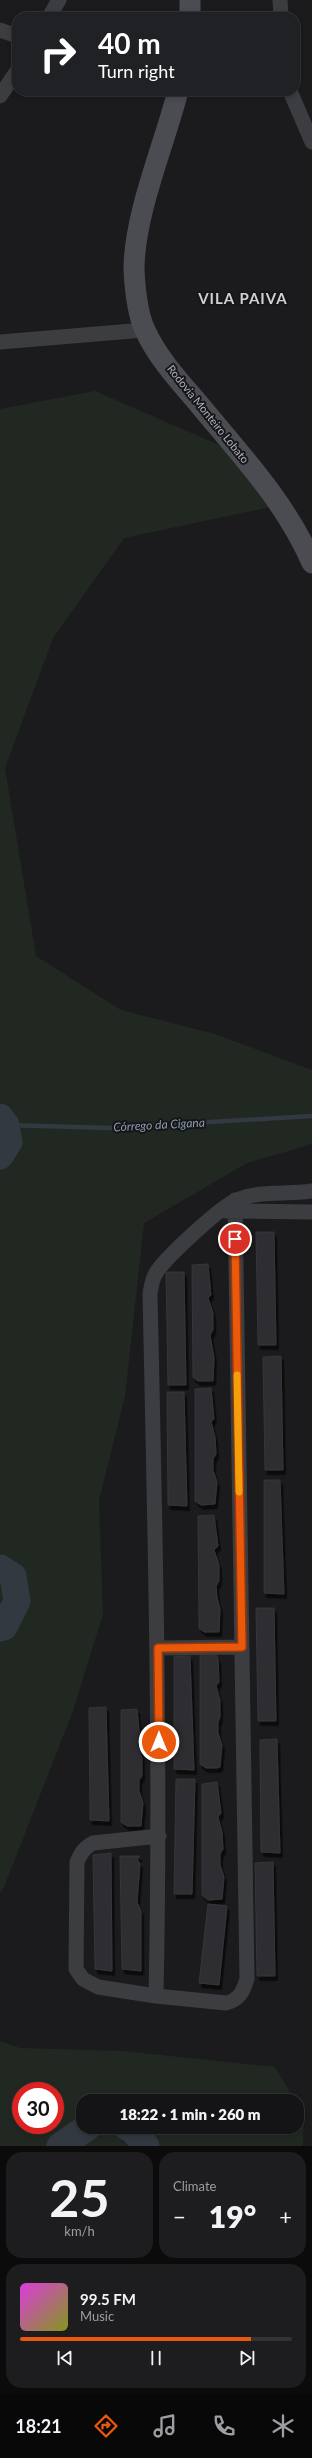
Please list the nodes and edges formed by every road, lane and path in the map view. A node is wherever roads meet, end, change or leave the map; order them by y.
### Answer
1 (59, 0) edge
2 (190, 0) edge
3 (280, 0) edge
4 (52, 12) edge
5 (190, 12) edge
6 (281, 12) edge
7 (0, 30) edge
8 (12, 34) edge
9 (12, 78) edge
10 (0, 96) edge
11 (177, 96) edge
12 (292, 96) edge
13 (312, 142) edge
14 (144, 330) junction
15 (0, 342) edge
16 (312, 563) edge
17 (312, 1191) edge
18 (230, 1208) junction
19 (312, 1212) edge
20 (242, 1647) junction
21 (158, 1648) junction
22 (159, 1836) junction
23 (156, 1996) junction

1 - 4 street
2 - 5 main road
3 - 6 street
7 - 8 street
9 - 10 street
11 - 14 main road, Rodovia Monteiro Lobato
12 - 13 street
14 - 15 street
14 - 16 main road, Rodovia Monteiro Lobato
17 - 18 street
18 - 19 street
18 - 20 street
18 - 21 street
20 - 21 street
20 - 23 street
21 - 22 street
22 - 23 street
22 - 23 street

